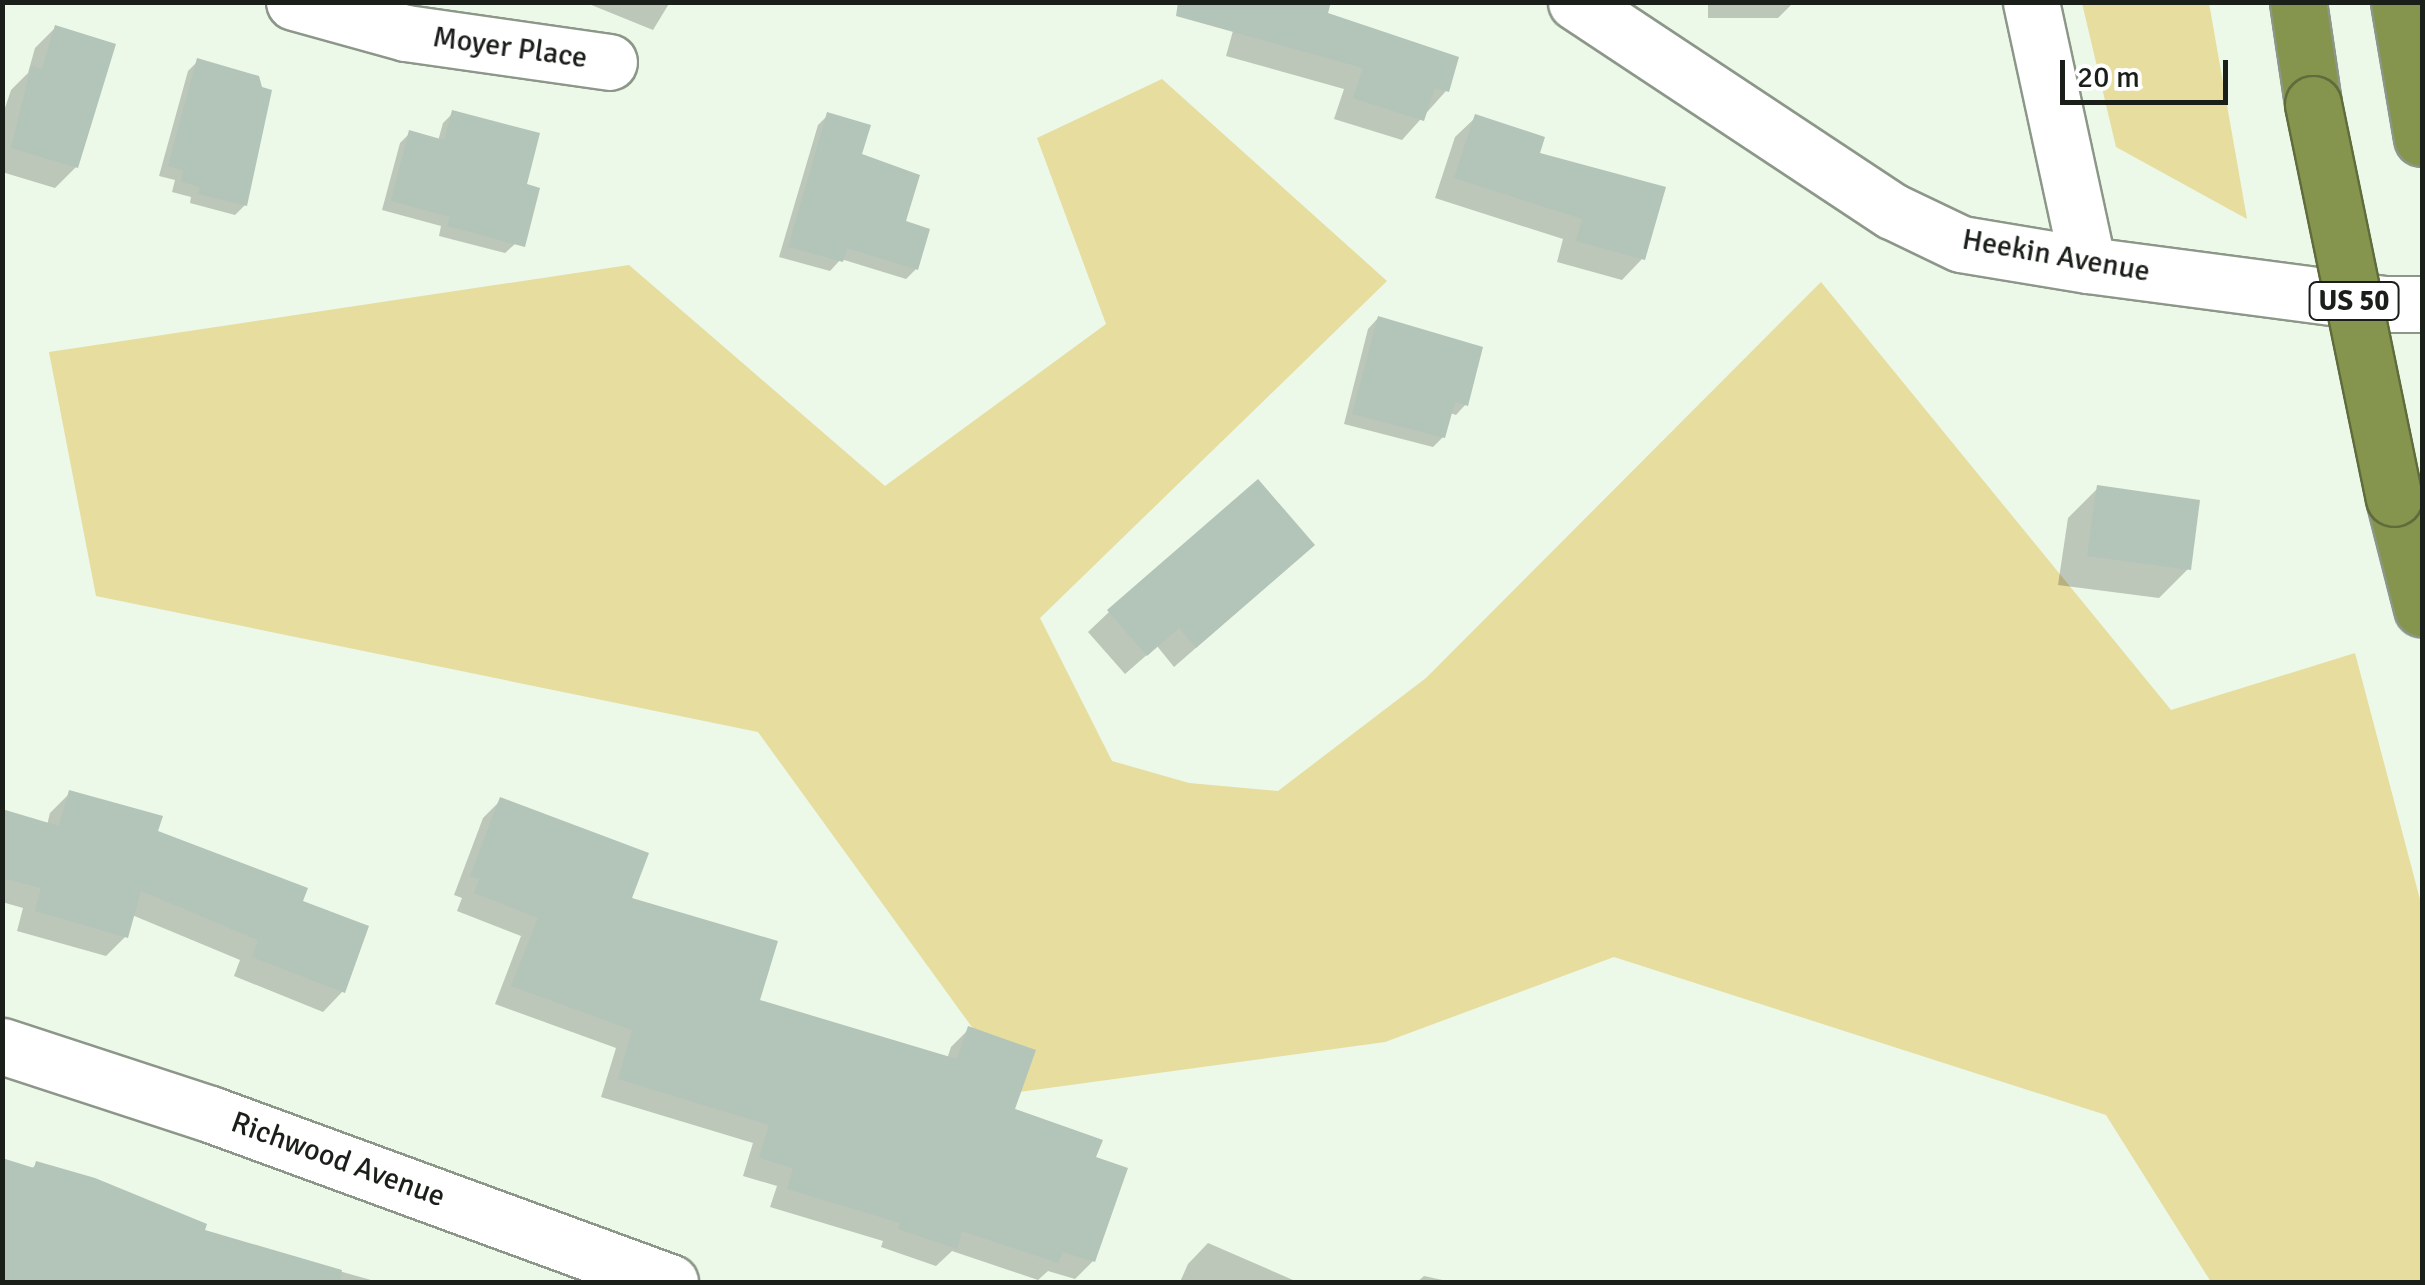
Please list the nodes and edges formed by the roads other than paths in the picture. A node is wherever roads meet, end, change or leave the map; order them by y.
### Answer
1 (294, 2) edge
2 (1576, 2) edge
3 (2031, 2) edge
4 (2298, 2) edge
5 (2399, 2) edge
6 (609, 62) dead end
7 (2419, 122) edge
8 (2088, 266) junction
9 (2422, 304) edge
10 (2422, 608) edge
11 (2, 1046) edge
12 (670, 1282) edge

1 - 6 street, Moyer Place
2 - 8 street, Heekin Avenue
3 - 8 street
4 - 10 highway, US 50, bridge
5 - 7 highway
8 - 9 street, Heekin Avenue
11 - 12 street, Richwood Avenue

